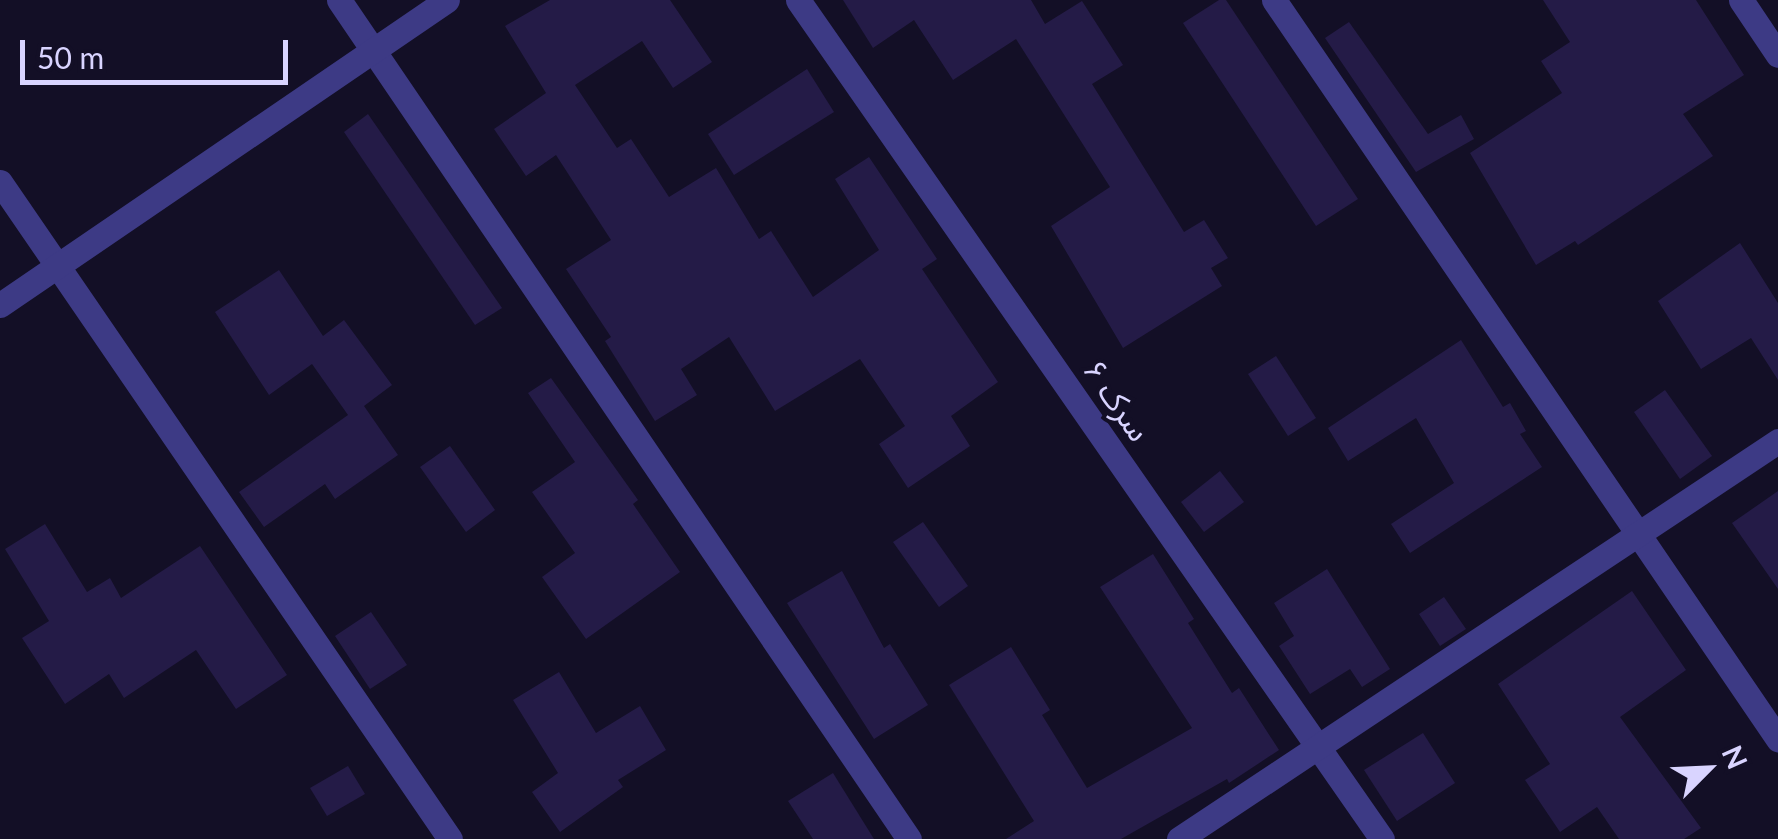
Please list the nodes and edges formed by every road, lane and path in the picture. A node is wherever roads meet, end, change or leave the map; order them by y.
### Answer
1 (339, 0) edge
2 (447, 0) edge
3 (798, 0) edge
4 (1274, 0) edge
5 (1741, 0) edge
6 (374, 51) junction
7 (1778, 55) edge
8 (0, 182) edge
9 (59, 268) junction
10 (0, 305) edge
11 (1778, 441) edge
12 (1640, 534) junction
13 (1778, 739) edge
14 (1318, 744) junction
15 (450, 839) edge
16 (909, 839) edge
17 (1179, 839) edge
18 (1382, 839) edge

1 - 6 street
2 - 6 street
3 - 14 street, سرک ۶
4 - 12 street
5 - 7 street
6 - 9 street
6 - 16 street
8 - 9 street
9 - 10 street
9 - 15 street
11 - 12 street
12 - 13 street
12 - 14 street
14 - 17 street
14 - 18 street, سرک ۶

